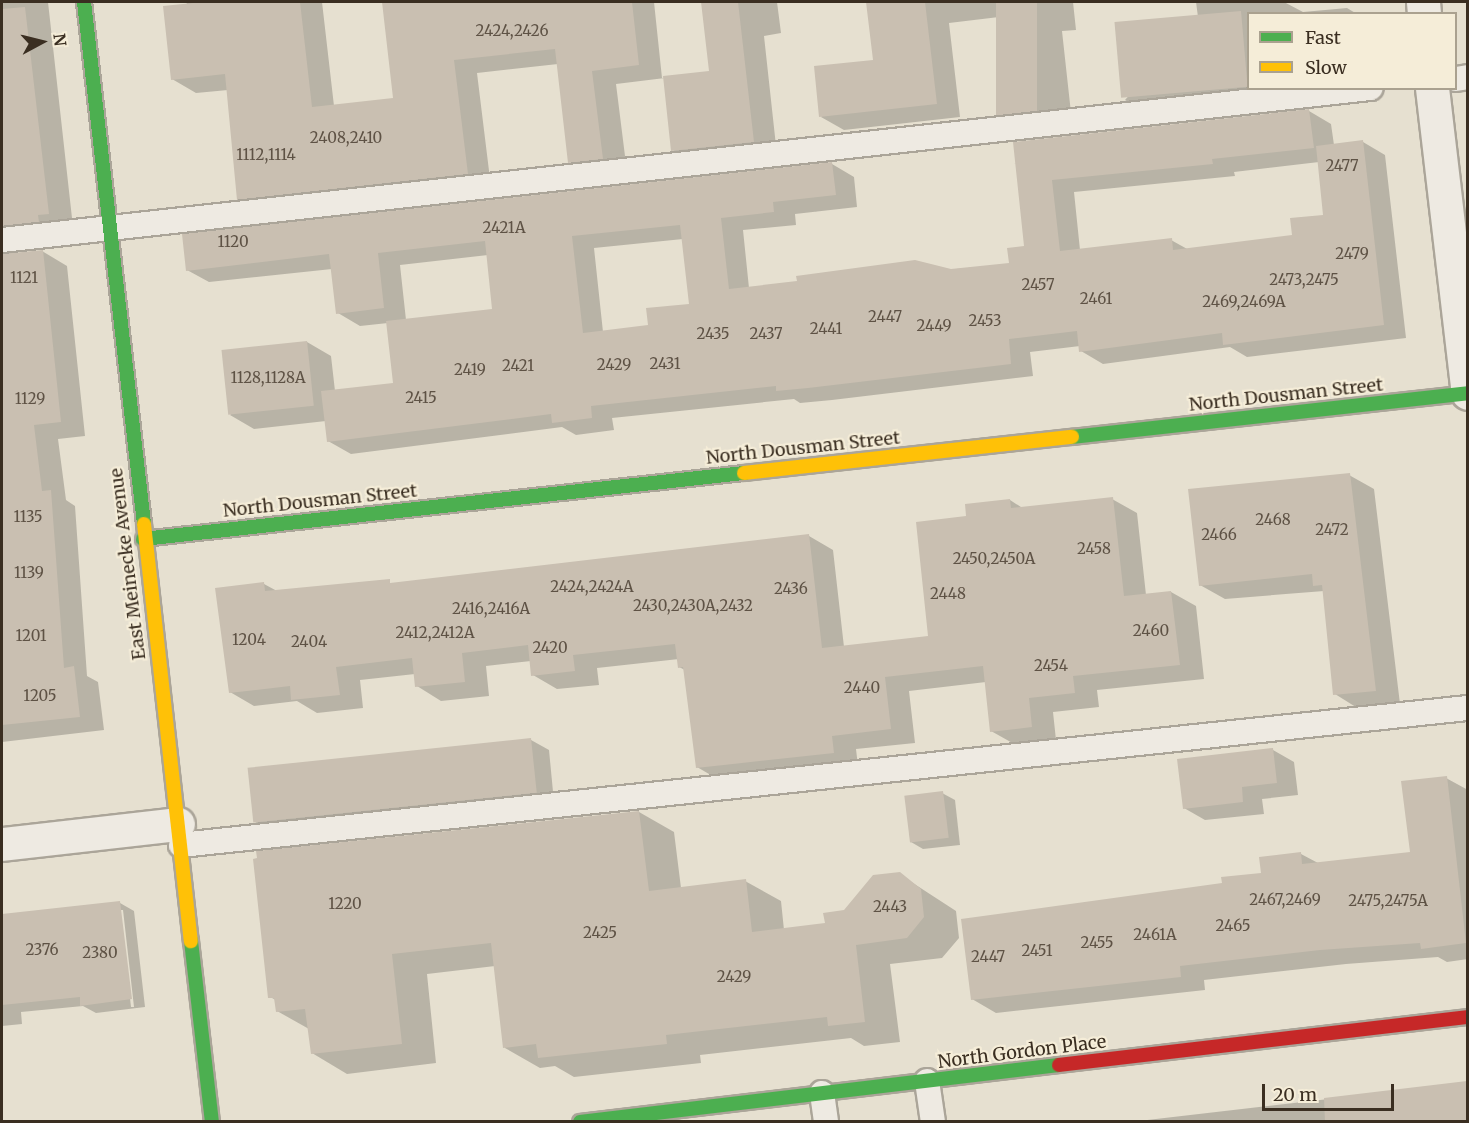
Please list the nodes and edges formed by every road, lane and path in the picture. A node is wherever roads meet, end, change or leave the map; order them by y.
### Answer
1 (84, 2) edge
2 (1353, 90) edge
3 (1432, 90) edge
4 (107, 228) junction
5 (2, 240) edge
6 (1467, 393) edge
7 (143, 539) junction
8 (1467, 708) edge
9 (179, 835) junction
10 (2, 844) edge
11 (1467, 1017) edge
12 (927, 1081) junction
13 (822, 1093) junction
14 (213, 1122) edge
15 (580, 1122) edge
16 (826, 1122) edge
17 (933, 1122) edge

1 - 4 street, East Meinecke Avenue
2 - 4 lane
3 - 6 street
4 - 5 lane
4 - 7 street, East Meinecke Avenue
6 - 7 street, North Dousman Street
7 - 9 street, East Meinecke Avenue
8 - 9 lane
9 - 10 street
9 - 14 street, East Meinecke Avenue
11 - 12 street, North Gordon Place
12 - 13 street, North Gordon Place
12 - 17 lane
13 - 15 street, North Gordon Place
13 - 16 lane

